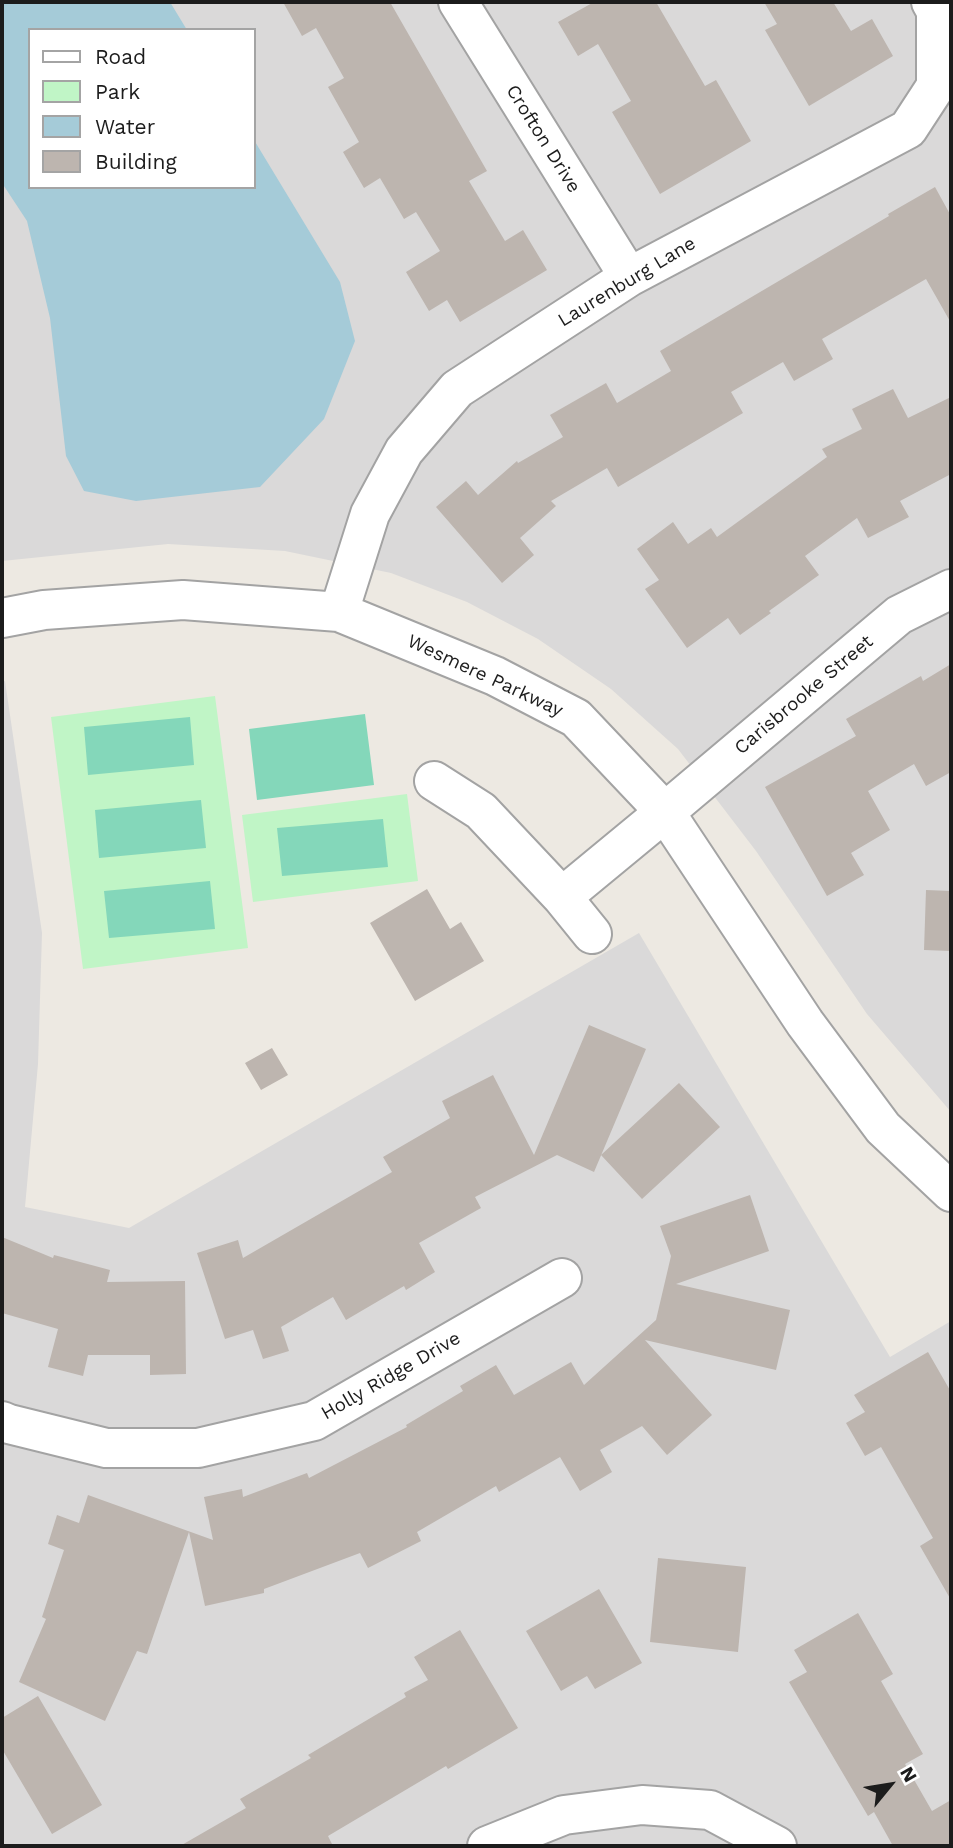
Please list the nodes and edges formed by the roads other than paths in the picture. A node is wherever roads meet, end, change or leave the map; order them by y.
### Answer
1 (458, 2) edge
2 (931, 2) edge
3 (629, 277) junction
4 (951, 589) edge
5 (339, 612) junction
6 (2, 618) edge
7 (433, 781) dead end
8 (665, 812) junction
9 (562, 897) junction
10 (592, 934) dead end
11 (951, 1192) edge
12 (562, 1278) dead end
13 (4, 1430) edge
14 (487, 1846) edge
15 (777, 1846) edge

1 - 3 street, Crofton Drive
2 - 3 street, Laurenburg Lane
3 - 5 street, Laurenburg Lane
4 - 8 street, Carisbrooke Street
5 - 6 street, Wesmere Parkway
5 - 8 street, Wesmere Parkway
7 - 9 street
8 - 9 street, Carisbrooke Street
8 - 11 street, Wesmere Parkway
9 - 10 street
12 - 13 street, Holly Ridge Drive
14 - 15 street

